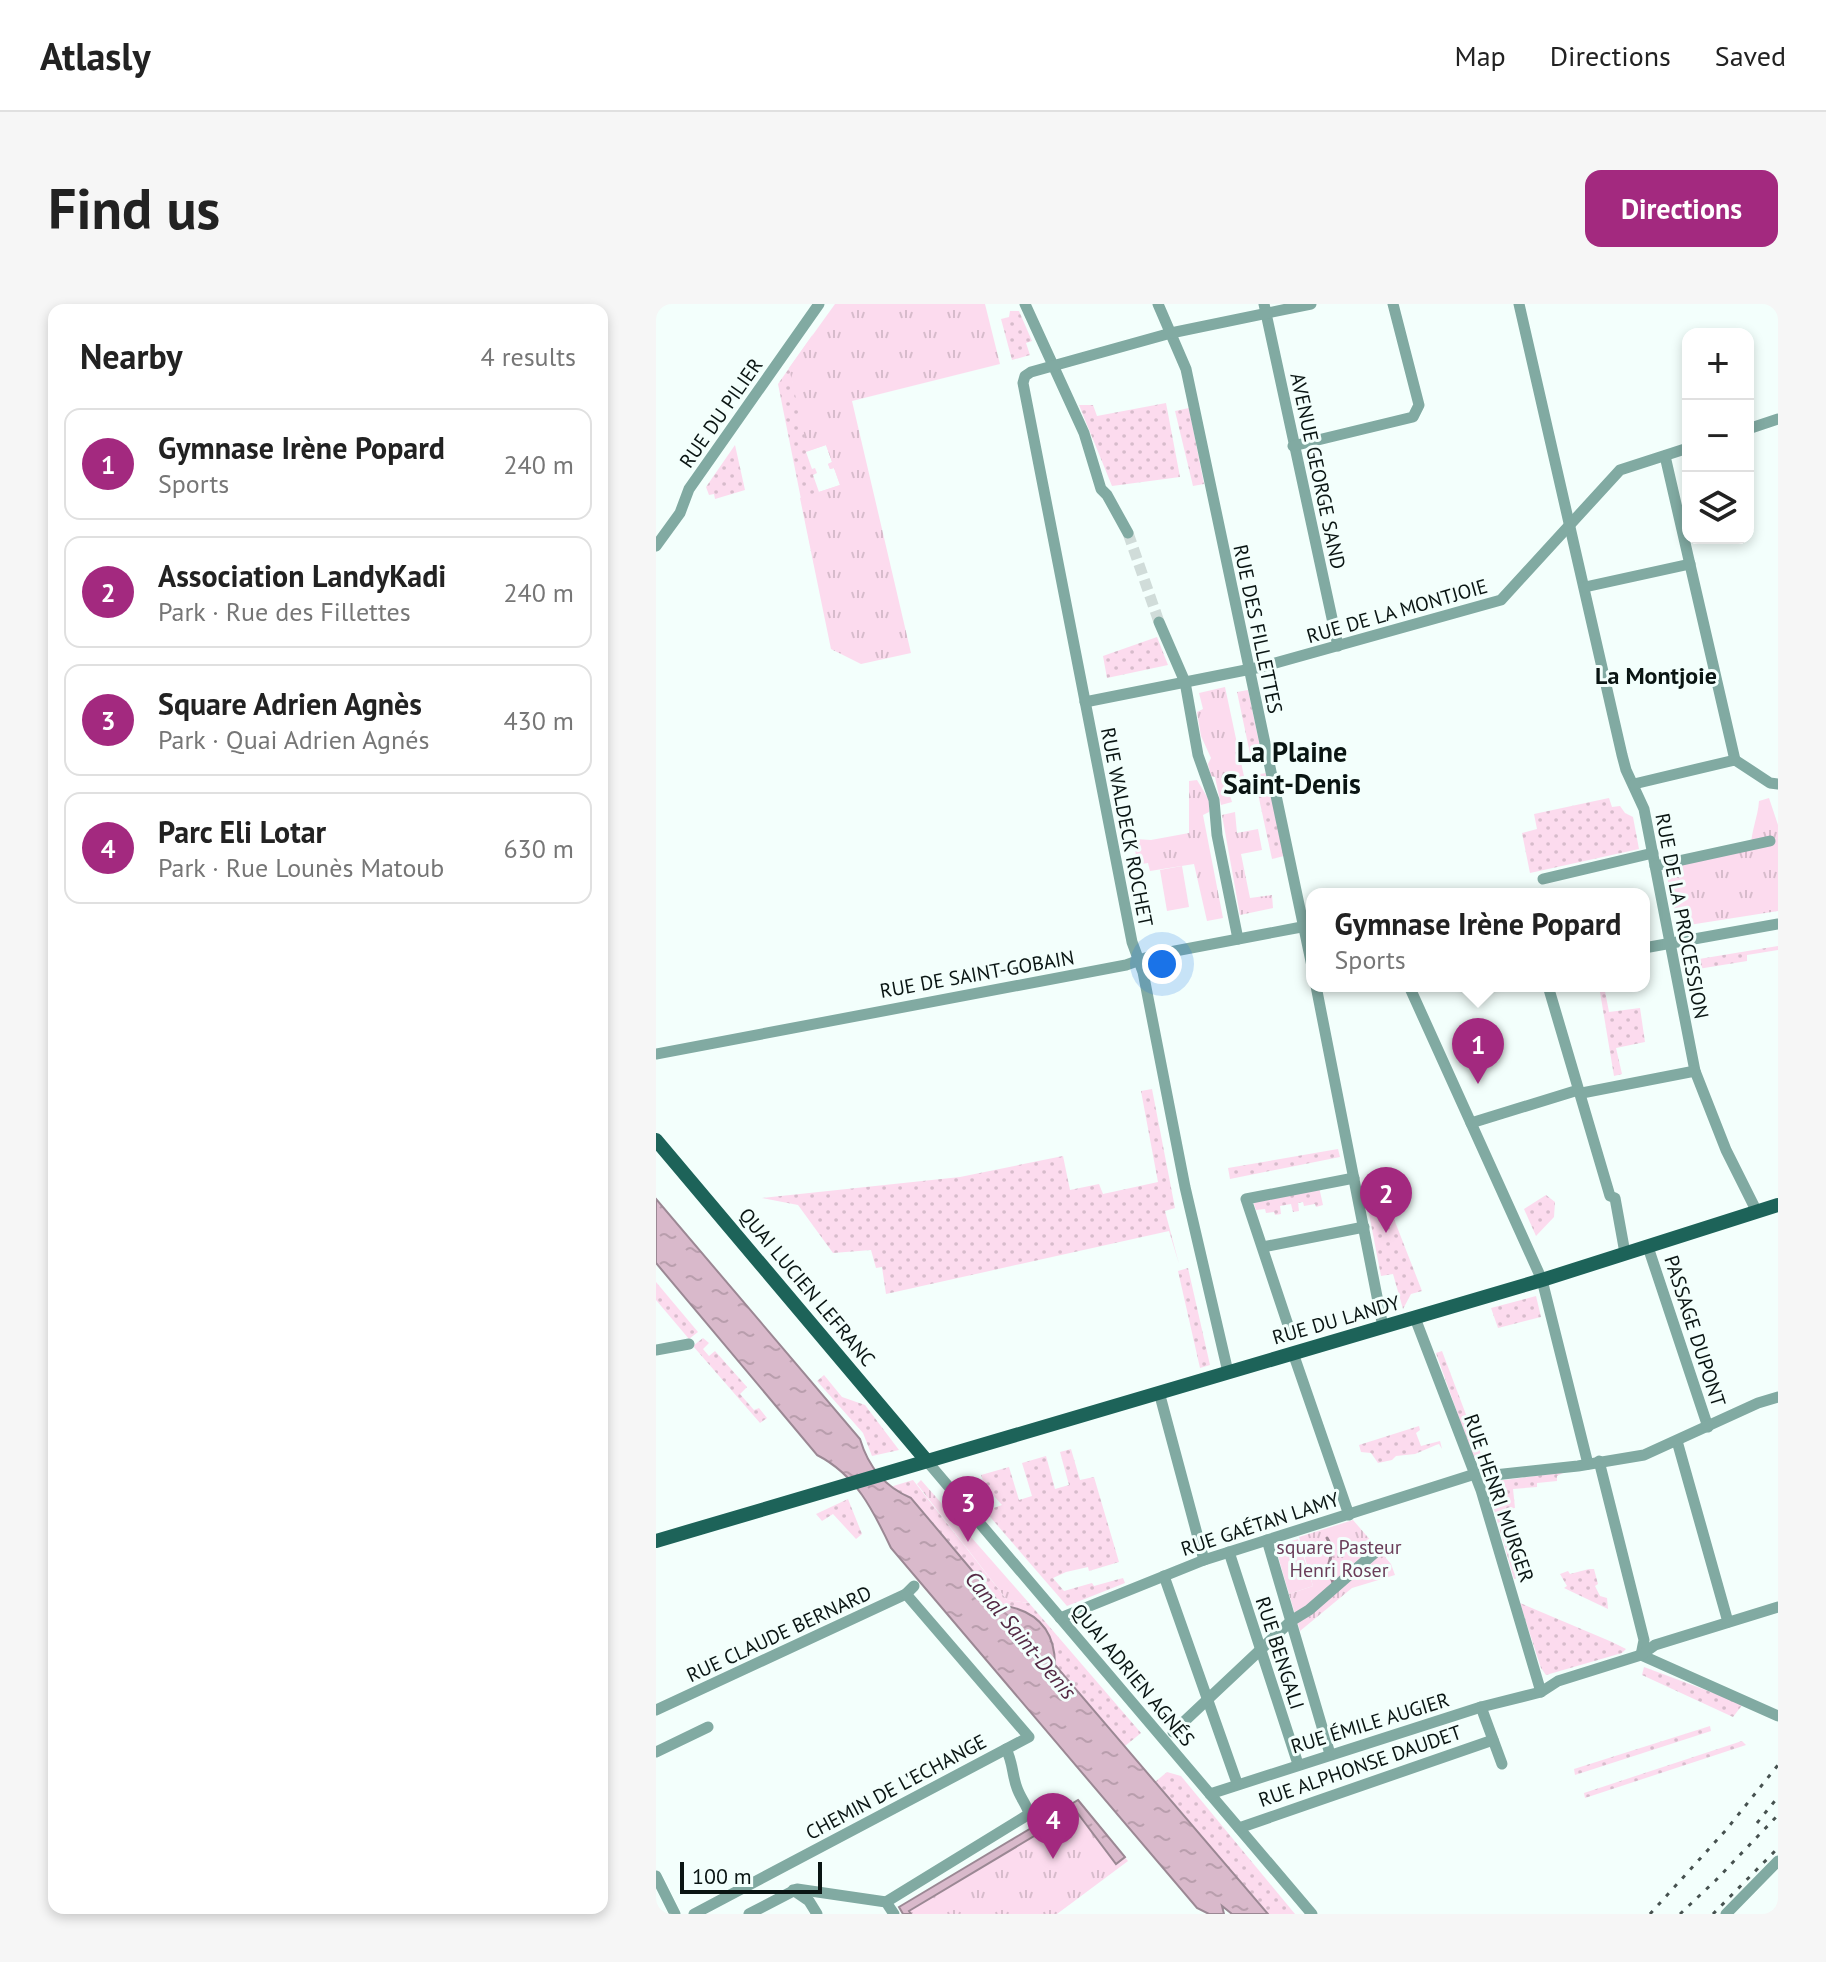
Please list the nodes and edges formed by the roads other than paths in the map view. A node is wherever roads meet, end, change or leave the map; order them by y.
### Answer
1 (819, 304) edge
2 (1025, 304) edge
3 (1158, 304) edge
4 (1311, 304) edge
5 (1393, 304) edge
6 (1519, 304) edge
7 (1265, 309) edge
8 (1171, 333) junction
9 (1054, 366) junction
10 (1778, 419) edge
11 (1754, 427) edge
12 (1293, 446) junction
13 (1682, 450) edge
14 (1665, 456) junction
15 (1682, 520) edge
16 (1573, 522) junction
17 (1128, 533) tunnel mouth
18 (1687, 544) edge
19 (656, 546) edge
20 (1689, 561) junction
21 (1585, 587) junction
22 (1159, 622) tunnel mouth
23 (1338, 646) junction
24 (1248, 670) junction
25 (1185, 682) junction
26 (1085, 702) junction
27 (1735, 760) junction
28 (1634, 784) junction
29 (1778, 784) edge
30 (1770, 841) dead end
31 (1654, 860) junction
32 (1543, 879) dead end
33 (1306, 917) edge
34 (1778, 924) edge
35 (1306, 926) edge
36 (1238, 939) junction
37 (1671, 943) junction
38 (1650, 947) edge
39 (1139, 961) junction
40 (1317, 992) edge
41 (1412, 992) edge
42 (1550, 992) edge
43 (656, 1054) edge
44 (1695, 1071) junction
45 (1579, 1092) junction
46 (1471, 1123) junction
47 (656, 1140) edge
48 (1354, 1178) junction
49 (1778, 1205) edge
50 (1757, 1212) junction
51 (1364, 1227) junction
52 (1263, 1247) junction
53 (1648, 1247) junction
54 (1625, 1253) junction
55 (1542, 1280) junction
56 (1415, 1318) junction
57 (1383, 1327) junction
58 (1291, 1334) dead end
59 (689, 1344) dead end
60 (656, 1350) edge
61 (1293, 1353) junction
62 (1228, 1372) junction
63 (1159, 1392) junction
64 (1777, 1402) edge
65 (1708, 1427) junction
66 (1677, 1441) junction
67 (926, 1460) junction
68 (1594, 1462) junction
69 (1475, 1474) junction
70 (1349, 1515) junction
71 (1267, 1540) junction
72 (656, 1541) edge
73 (1379, 1549) dead end
74 (1229, 1552) junction
75 (1204, 1560) junction
76 (1164, 1576) junction
77 (1778, 1607) edge
78 (1060, 1618) junction
79 (1291, 1621) junction
80 (1728, 1622) junction
81 (1261, 1650) junction
82 (1641, 1655) junction
83 (1541, 1692) junction
84 (1207, 1699) junction
85 (1481, 1707) junction
86 (656, 1710) edge
87 (1778, 1716) edge
88 (708, 1727) dead end
89 (1173, 1732) dead end
90 (1029, 1737) joint
91 (1493, 1740) junction
92 (1006, 1749) junction
93 (656, 1752) edge
94 (1330, 1754) junction
95 (1298, 1764) junction
96 (1502, 1764) dead end
97 (1237, 1783) junction
98 (1210, 1794) junction
99 (1239, 1828) junction
100 (1778, 1861) edge
101 (656, 1876) edge
102 (794, 1889) junction
103 (890, 1908) edge
104 (675, 1914) edge
105 (694, 1914) edge
106 (749, 1914) edge
107 (817, 1914) edge
108 (1312, 1914) edge
109 (1726, 1914) edge

1 - 19 street, RUE DU PILIER
2 - 9 street
3 - 8 street, RUE DES FILLETTES
4 - 7 street
5 - 12 street
6 - 16 street, RUE DE LA PROCESSION
7 - 8 street
7 - 12 street, AVENUE GEORGE SAND
8 - 9 street
8 - 24 street, RUE DES FILLETTES
9 - 17 street
9 - 26 street, RUE WALDECK ROCHET
10 - 11 street
12 - 23 street, AVENUE GEORGE SAND
13 - 14 street, RUE DE LA MONTJOIE
14 - 15 street
14 - 16 street, RUE DE LA MONTJOIE
16 - 21 street, RUE DE LA PROCESSION
16 - 23 street, RUE DE LA MONTJOIE
18 - 20 street
20 - 21 street
20 - 27 street
21 - 28 street, RUE DE LA PROCESSION
22 - 25 street
23 - 24 street, RUE DE LA MONTJOIE
24 - 25 street, RUE DE LA MONTJOIE
24 - 33 street, RUE DES FILLETTES
25 - 26 street, RUE DE LA MONTJOIE
25 - 36 street
26 - 39 street, RUE WALDECK ROCHET
27 - 28 street
27 - 29 street
28 - 31 street, RUE DE LA PROCESSION
30 - 31 street
31 - 32 street
31 - 37 street, RUE DE LA PROCESSION
34 - 37 street
35 - 36 street, RUE DE SAINT-GOBAIN
36 - 39 street, RUE DE SAINT-GOBAIN
37 - 38 street
37 - 44 street, RUE DE LA PROCESSION
39 - 43 street, RUE DE SAINT-GOBAIN
39 - 62 street, RUE WALDECK ROCHET
40 - 48 street
41 - 46 street
42 - 45 street
44 - 45 street
44 - 50 street, RUE DE LA PROCESSION
45 - 46 street
45 - 54 street
46 - 55 street
47 - 67 main road, QUAI LUCIEN LEFRANC
48 - 51 street
48 - 52 street
49 - 50 main road, RUE DU LANDY
50 - 53 main road, RUE DU LANDY
51 - 52 street
51 - 57 street
52 - 58 street
53 - 54 main road, RUE DU LANDY
53 - 65 street, PASSAGE DUPONT
54 - 55 main road, RUE DU LANDY
55 - 56 main road, RUE DU LANDY
55 - 68 street
56 - 57 main road, RUE DU LANDY
56 - 69 street, RUE HENRI MURGER
57 - 61 main road, RUE DU LANDY
59 - 60 street
61 - 62 main road, RUE DU LANDY
61 - 70 street
62 - 63 main road, RUE DU LANDY
63 - 67 main road, RUE DU LANDY
63 - 75 street
64 - 65 street, RUE GAÉTAN LAMY
65 - 66 street, RUE GAÉTAN LAMY
66 - 68 street, RUE GAÉTAN LAMY
66 - 80 street
67 - 72 main road, RUE DU LANDY
67 - 78 street, QUAI ADRIEN AGNÉS
68 - 69 street, RUE GAÉTAN LAMY
68 - 82 street
69 - 70 street, RUE GAÉTAN LAMY
69 - 83 street, RUE HENRI MURGER
70 - 71 street, RUE GAÉTAN LAMY
71 - 74 street, RUE GAÉTAN LAMY
71 - 79 street
73 - 79 street
74 - 75 street, RUE GAÉTAN LAMY
74 - 81 street, RUE BENGALI
75 - 76 street, RUE GAÉTAN LAMY
76 - 78 street, RUE GAÉTAN LAMY
76 - 84 street
77 - 80 street, RUE ÉMILE AUGIER
78 - 98 street, QUAI ADRIEN AGNÉS
79 - 81 street
79 - 94 street
80 - 82 street, RUE ÉMILE AUGIER
81 - 84 street
81 - 95 street, RUE BENGALI
82 - 83 street, RUE ÉMILE AUGIER
82 - 87 street
83 - 85 street, RUE ÉMILE AUGIER
84 - 89 street
84 - 97 street
85 - 91 street
85 - 94 street, RUE ÉMILE AUGIER
86 - 90 street, RUE CLAUDE BERNARD
88 - 93 street
90 - 92 street, CHEMIN DE L'ECHANGE
91 - 96 street
91 - 99 street, RUE ALPHONSE DAUDET
92 - 103 street
92 - 105 street, CHEMIN DE L'ECHANGE
94 - 95 street, RUE ÉMILE AUGIER
95 - 97 street, RUE ÉMILE AUGIER
97 - 98 street, RUE ÉMILE AUGIER
98 - 99 street, QUAI ADRIEN AGNÉS
99 - 108 street, QUAI ADRIEN AGNÉS
100 - 109 street
101 - 104 street
102 - 103 street
102 - 106 street
102 - 107 street

